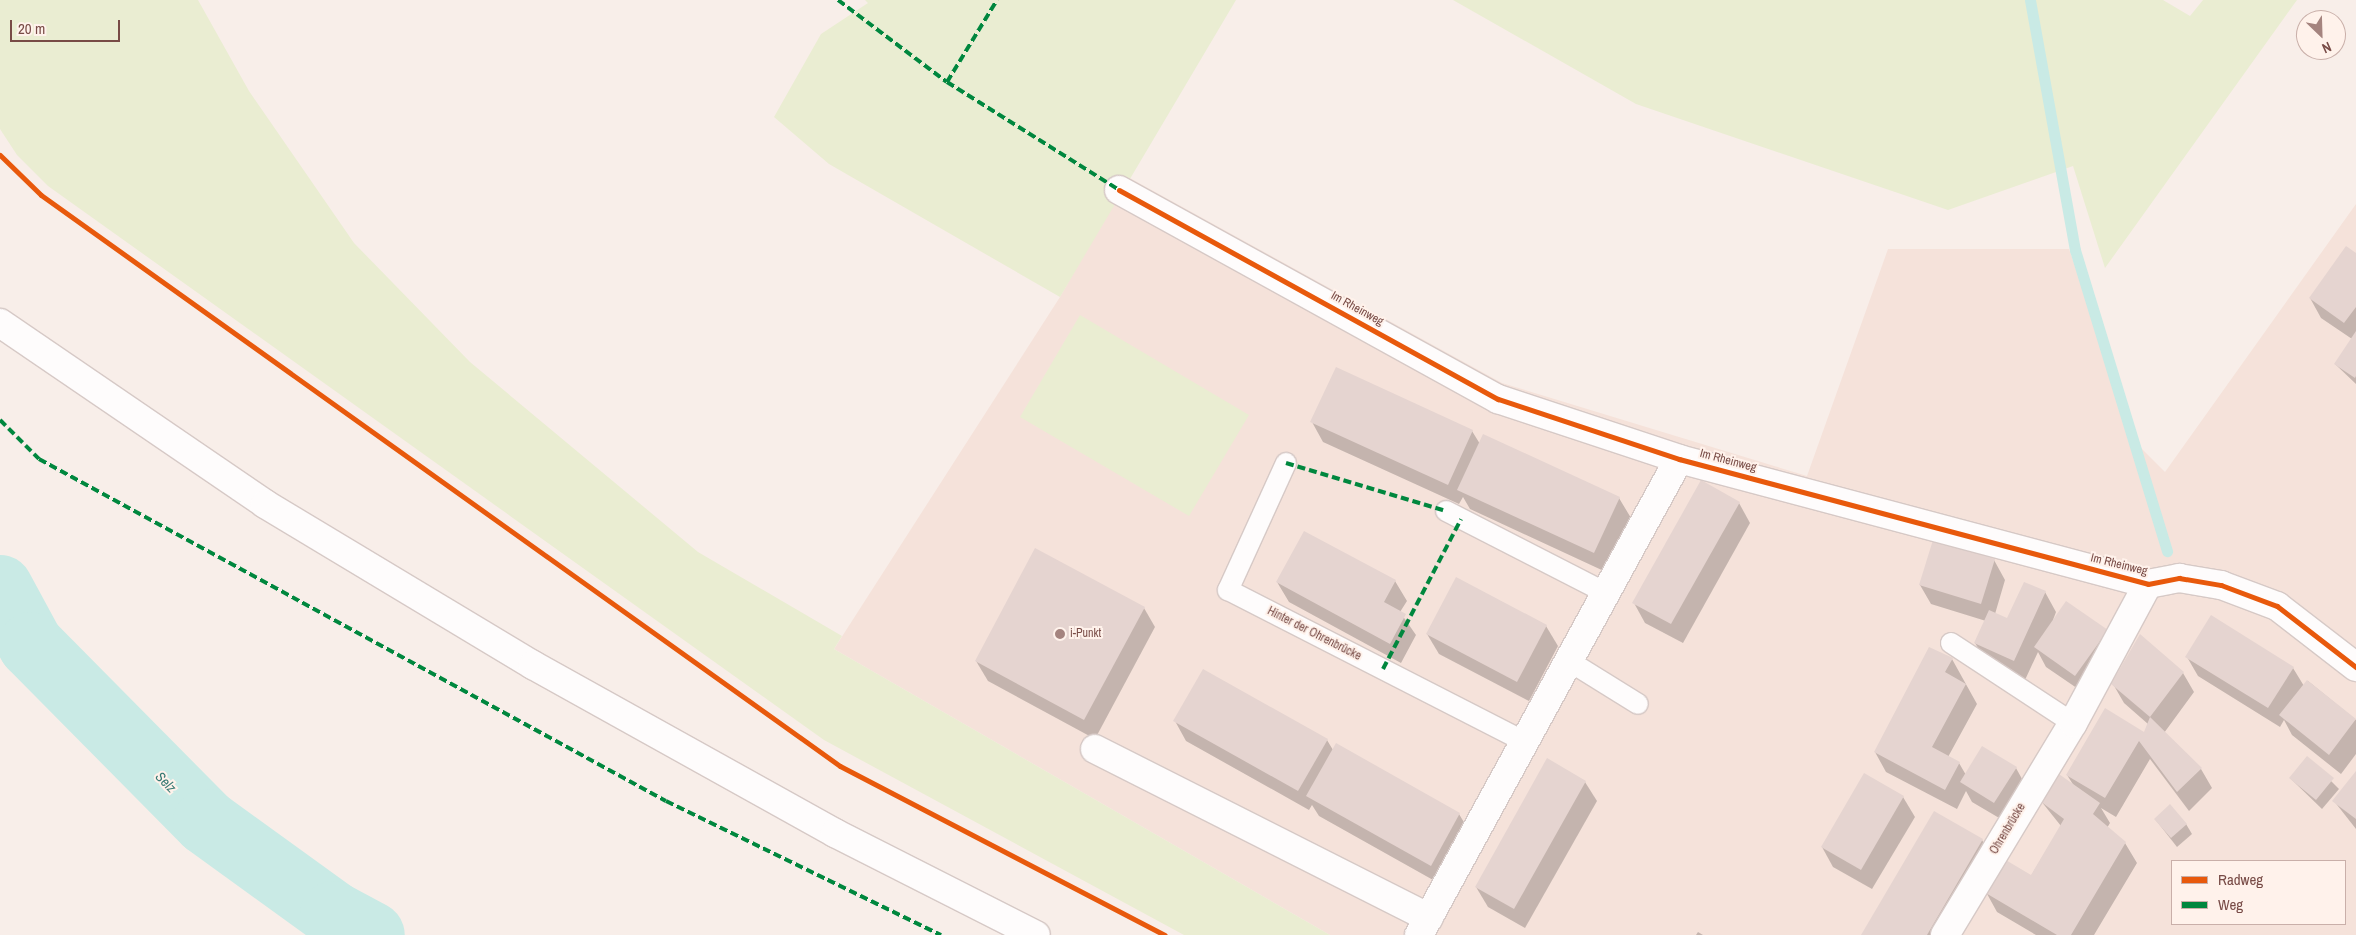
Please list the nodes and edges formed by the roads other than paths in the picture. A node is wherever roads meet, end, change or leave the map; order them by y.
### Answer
1 (1119, 190) dead end
2 (0, 324) edge
3 (1679, 459) junction
4 (1286, 463) dead end
5 (1446, 511) dead end
6 (2148, 584) junction
7 (1606, 594) junction
8 (1952, 643) dead end
9 (1569, 661) junction
10 (2356, 667) edge
11 (1638, 704) dead end
12 (2073, 723) junction
13 (1525, 742) junction
14 (1095, 749) dead end
15 (1424, 926) edge
16 (1036, 935) edge
17 (1945, 935) edge

1 - 3 street, Im Rheinweg
2 - 16 street
3 - 6 street, Im Rheinweg
3 - 7 street
4 - 13 lane, Hinter der Ohrenbrücke
5 - 7 lane
6 - 10 street, Im Rheinweg
6 - 12 street, Ohrenbrücke
7 - 9 street
8 - 12 lane
9 - 11 lane
9 - 13 street
12 - 17 street, Ohrenbrücke
13 - 15 street
14 - 15 street

